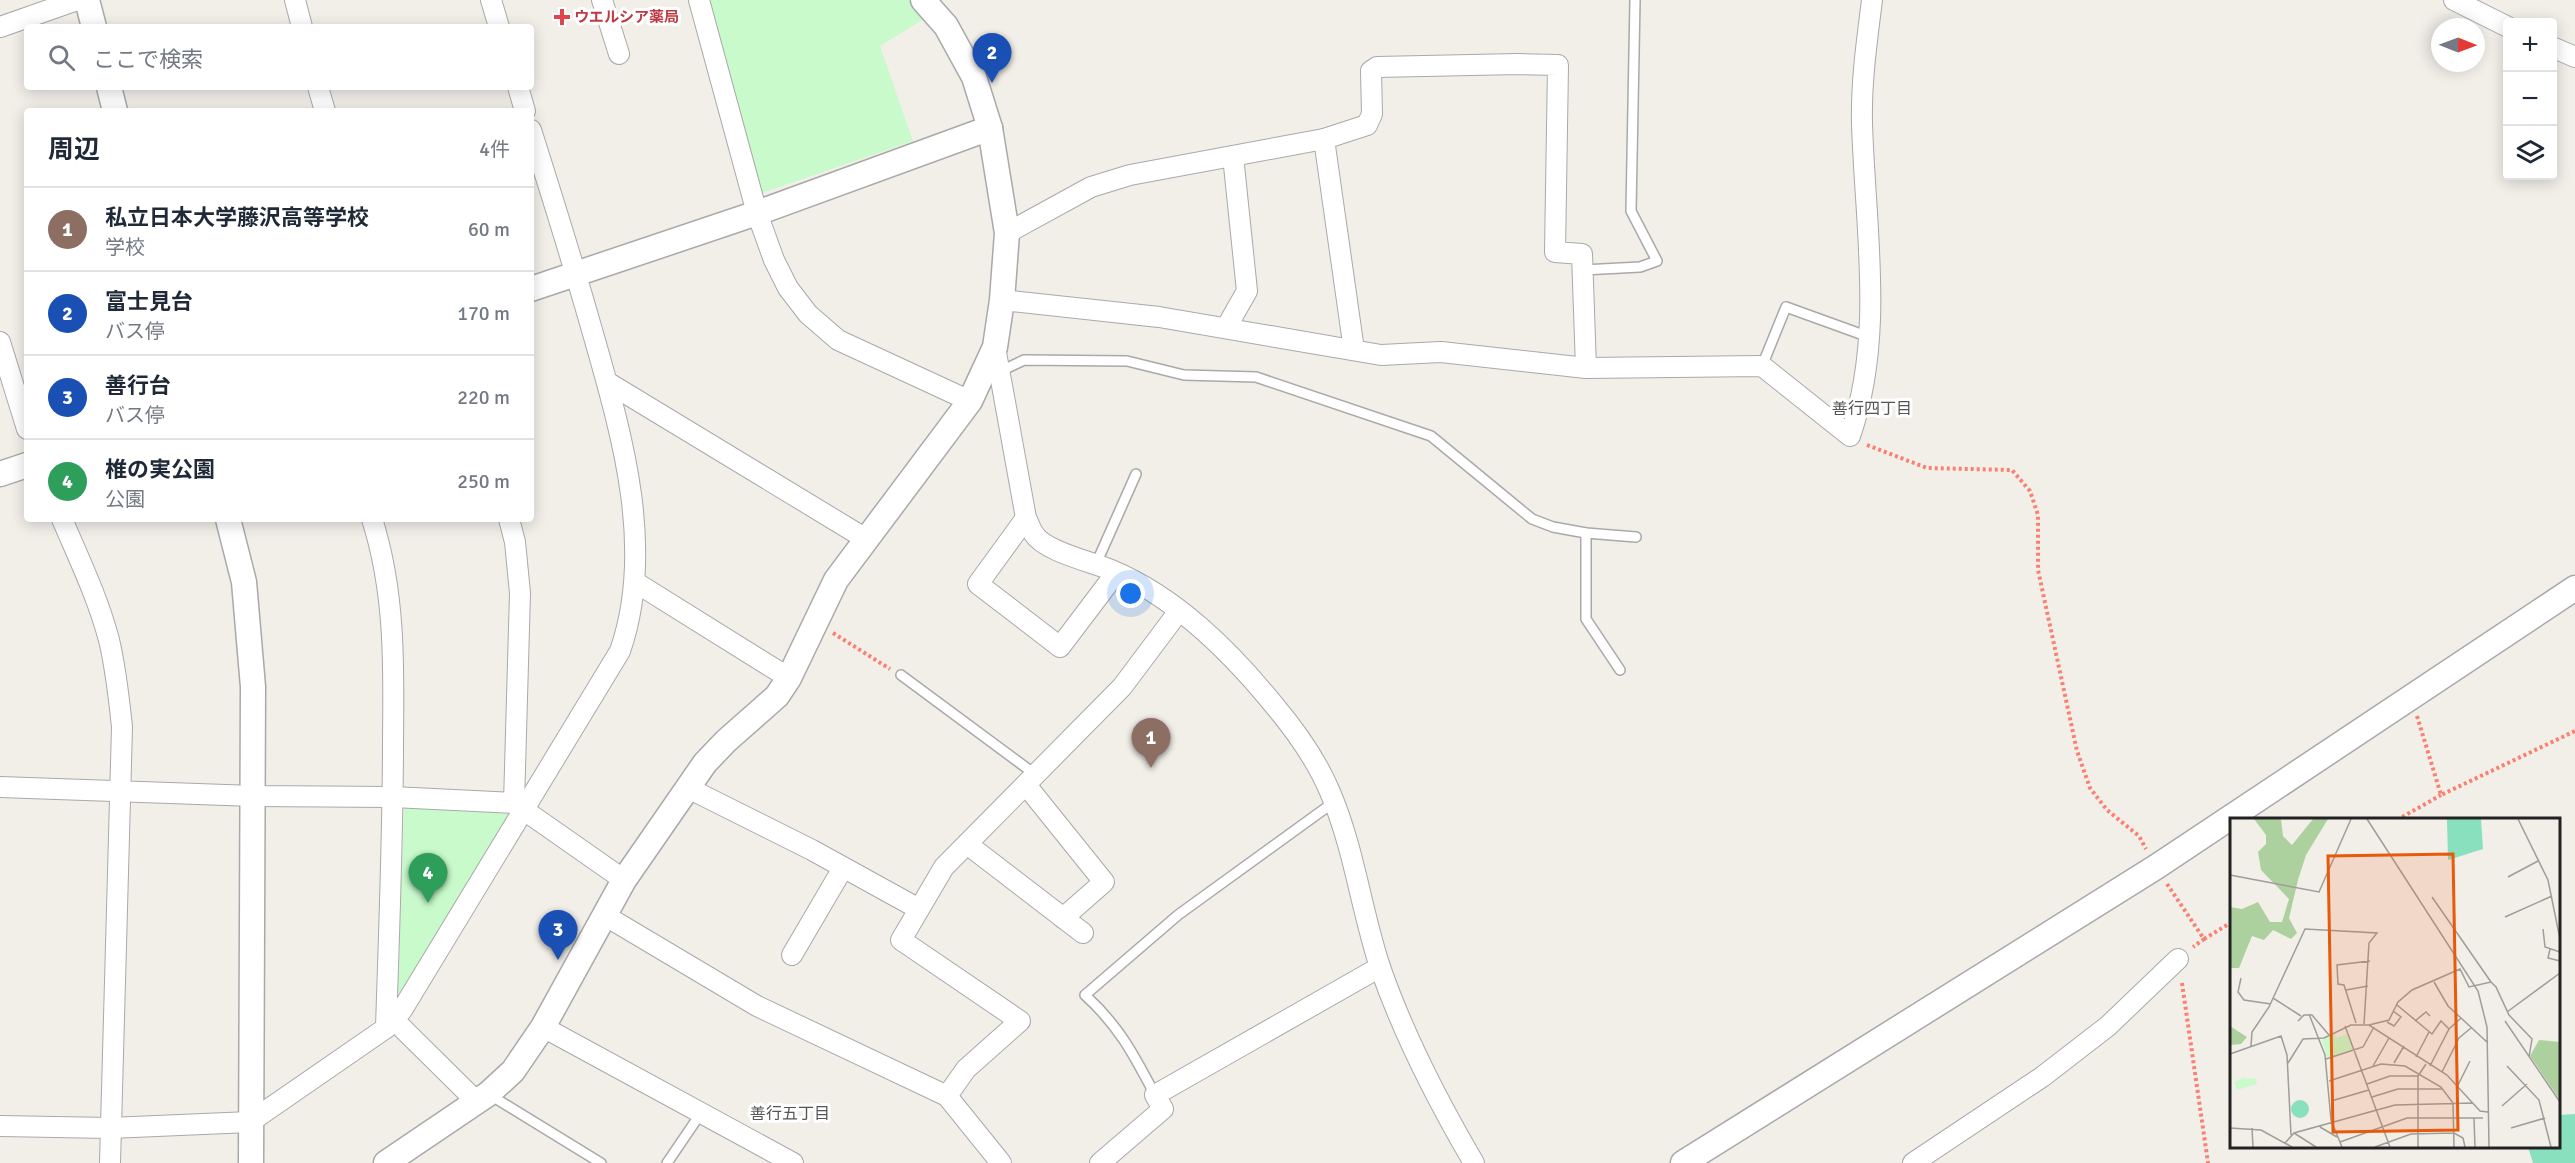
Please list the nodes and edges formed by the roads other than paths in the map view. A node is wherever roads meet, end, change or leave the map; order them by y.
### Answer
1 (77, 0) edge
2 (87, 0) edge
3 (295, 0) edge
4 (491, 0) edge
5 (603, 0) edge
6 (699, 0) edge
7 (923, 0) edge
8 (1635, 0) edge
9 (1872, 0) edge
10 (2454, 0) edge
11 (93, 24) edge
12 (301, 24) edge
13 (498, 24) edge
14 (2503, 24) edge
15 (0, 27) edge
16 (2557, 49) edge
17 (619, 54) dead end
18 (2575, 57) edge
19 (110, 90) edge
20 (319, 90) edge
21 (519, 90) edge
22 (114, 108) edge
23 (324, 108) edge
24 (524, 108) edge
25 (990, 128) junction
26 (1324, 139) junction
27 (534, 140) edge
28 (1233, 156) junction
29 (757, 213) junction
30 (1007, 233) junction
31 (1583, 270) junction
32 (576, 273) junction
33 (534, 288) edge
34 (1002, 300) junction
35 (1226, 328) junction
36 (1869, 338) junction
37 (0, 342) edge
38 (995, 347) junction
39 (1354, 350) junction
40 (1761, 366) junction
41 (1586, 368) junction
42 (1001, 371) junction
43 (607, 382) junction
44 (970, 401) junction
45 (24, 419) edge
46 (24, 466) edge
47 (0, 474) edge
48 (1136, 474) dead end
49 (1026, 518) junction
50 (63, 522) edge
51 (229, 522) edge
52 (373, 522) edge
53 (510, 522) edge
54 (1586, 533) junction
55 (1636, 537) dead end
56 (866, 538) junction
57 (1096, 564) junction
58 (1116, 573) junction
59 (635, 582) junction
60 (2575, 588) edge
61 (1179, 611) junction
62 (1620, 669) dead end
63 (901, 675) road end
64 (789, 678) junction
65 (1031, 780) junction
66 (0, 788) edge
67 (688, 788) junction
68 (121, 790) junction
69 (254, 796) junction
70 (393, 797) junction
71 (1334, 802) junction
72 (519, 806) junction
73 (967, 844) junction
74 (843, 867) junction
75 (624, 880) junction
76 (919, 909) junction
77 (604, 915) junction
78 (1063, 918) junction
79 (1083, 933) dead end
80 (792, 955) dead end
81 (2178, 959) road end
82 (1380, 967) junction
83 (390, 1024) junction
84 (543, 1027) junction
85 (1155, 1095) junction
86 (947, 1096) junction
87 (482, 1097) junction
88 (701, 1113) junction
89 (250, 1122) junction
90 (0, 1126) edge
91 (110, 1128) junction
92 (396, 1161) edge
93 (110, 1163) edge
94 (251, 1163) edge
95 (601, 1163) edge
96 (667, 1163) edge
97 (794, 1163) edge
98 (1001, 1163) edge
99 (1100, 1163) edge
100 (1474, 1163) edge
101 (1683, 1163) edge
102 (1913, 1163) edge

1 - 15 street
2 - 11 street
3 - 12 street
4 - 13 street
5 - 17 street
6 - 29 street
7 - 25 street
8 - 31 lane
9 - 36 street
10 - 14 street
16 - 18 street
19 - 22 street
20 - 23 street
21 - 24 street
25 - 29 street
25 - 30 street
26 - 28 street
26 - 31 street
26 - 39 street
27 - 32 street
28 - 30 street
28 - 35 street
29 - 32 street
29 - 44 street
30 - 34 street
31 - 41 street
32 - 33 street
32 - 43 street
34 - 35 street
34 - 38 street
35 - 39 street
36 - 40 lane
36 - 40 street
37 - 45 street
38 - 42 street
38 - 44 street
39 - 41 street
40 - 41 street
42 - 49 street
42 - 54 lane
43 - 56 street
43 - 59 street
44 - 56 street
46 - 47 street
48 - 57 lane
49 - 57 street
49 - 58 street
50 - 68 street
51 - 69 street
52 - 70 street
53 - 72 street
54 - 55 lane
54 - 62 lane
56 - 64 street
57 - 58 street
58 - 61 street
59 - 64 street
59 - 72 street
60 - 101 street
61 - 65 street
61 - 71 street
63 - 65 lane
64 - 67 street
65 - 73 street
65 - 78 street
66 - 68 street
67 - 74 street
67 - 75 street
68 - 69 street
68 - 91 street
69 - 70 street
69 - 89 street
70 - 72 street
70 - 83 street
71 - 82 street
71 - 85 lane
72 - 75 street
72 - 83 street
73 - 76 street
73 - 78 street
74 - 76 street
74 - 80 street
75 - 77 street
76 - 86 street
77 - 84 street
77 - 86 street
78 - 79 street
81 - 102 street
82 - 85 street
82 - 100 street
83 - 87 street
83 - 89 street
84 - 87 street
84 - 88 street
85 - 99 street
86 - 98 street
87 - 92 street
87 - 95 lane
88 - 96 lane
88 - 97 street
89 - 91 street
89 - 94 street
90 - 91 street
91 - 93 street

